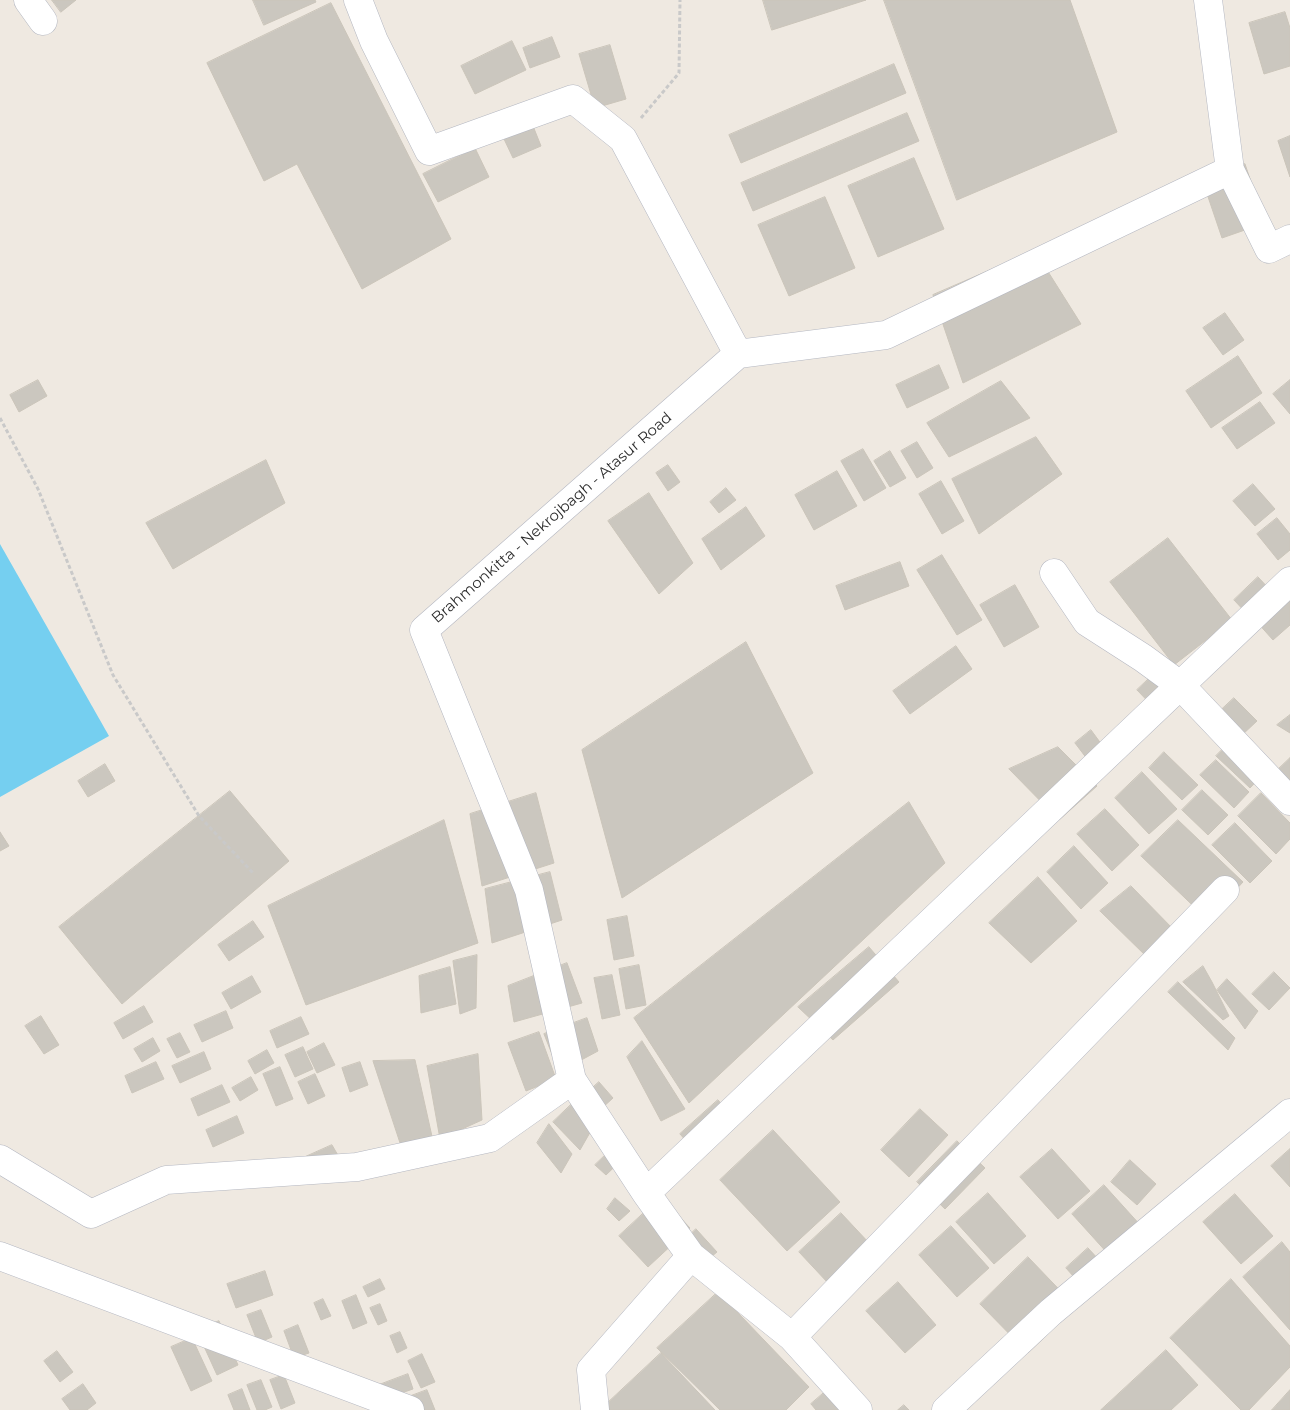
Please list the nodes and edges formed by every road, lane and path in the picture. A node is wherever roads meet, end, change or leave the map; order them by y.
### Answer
1 (358, 0) edge
2 (680, 0) edge
3 (1208, 0) edge
4 (622, 139) junction
5 (1230, 170) junction
6 (1290, 239) edge
7 (738, 354) junction
8 (0, 418) edge
9 (1054, 573) dead end
10 (1290, 581) edge
11 (1180, 685) junction
12 (1290, 801) edge
13 (254, 874) dead end
14 (1225, 890) dead end
15 (572, 1080) junction
16 (1290, 1112) edge
17 (0, 1159) edge
18 (646, 1193) junction
19 (0, 1256) edge
20 (691, 1256) junction
21 (792, 1338) junction
22 (410, 1410) edge
23 (595, 1410) edge
24 (858, 1410) edge
25 (946, 1410) edge

1 - 4 street
2 - 4 path
3 - 5 street
4 - 7 street
5 - 6 street
5 - 7 street
7 - 15 street, Brahmonkitta - Nekrojbagh - Atasur Road
8 - 13 path
9 - 11 street
10 - 11 street
11 - 12 street
11 - 18 street
14 - 21 street
15 - 17 street
15 - 18 street, Brahmonkitta - Nekrojbagh - Atasur Road
16 - 25 street
18 - 20 street, Brahmonkitta - Nekrojbagh - Atasur Road
19 - 22 street
20 - 21 street, Brahmonkitta - Nekrojbagh - Atasur Road
20 - 23 street
21 - 24 street, Brahmonkitta - Nekrojbagh - Atasur Road

